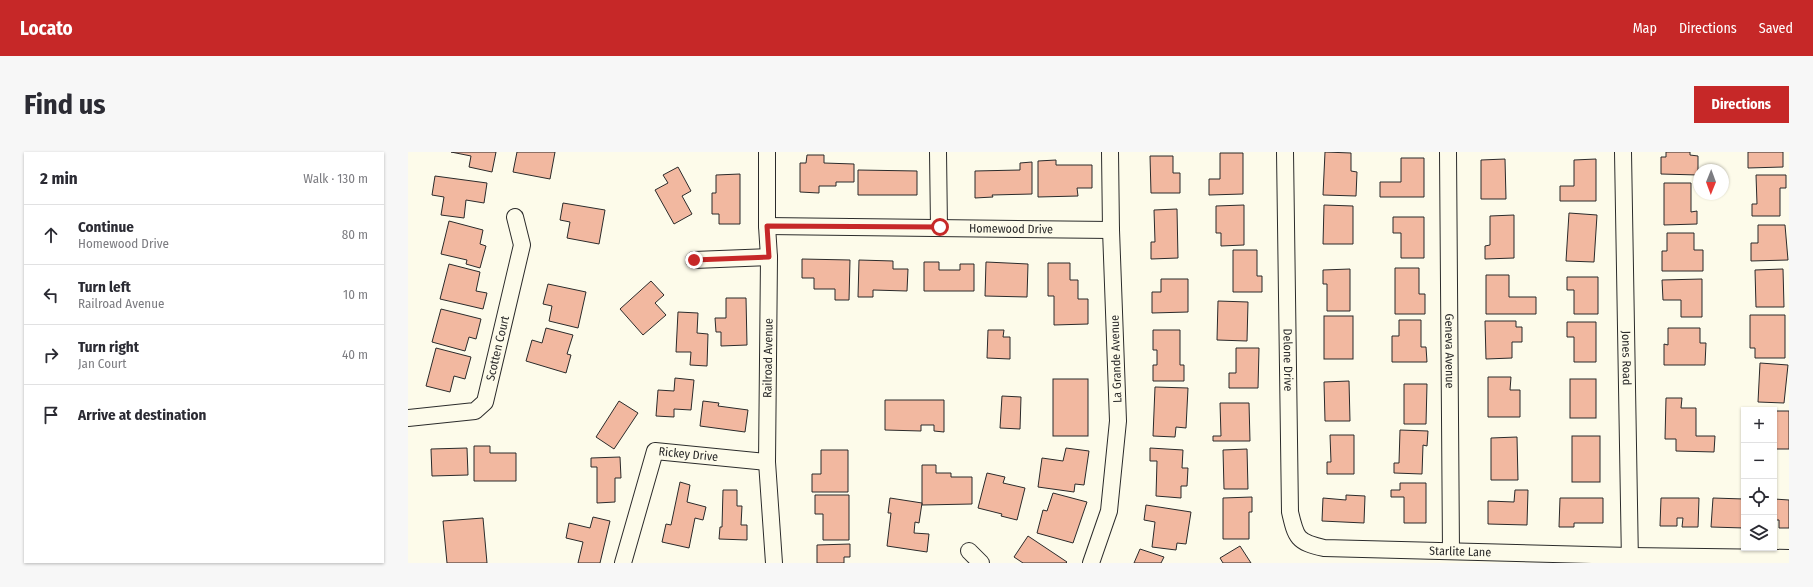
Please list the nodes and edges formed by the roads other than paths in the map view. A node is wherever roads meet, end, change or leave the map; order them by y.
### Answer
1 (767, 152) edge
2 (938, 152) edge
3 (1110, 152) edge
4 (1285, 152) edge
5 (1448, 152) edge
6 (1623, 152) edge
7 (515, 217) dead end
8 (767, 226) junction
9 (940, 227) junction
10 (1111, 230) junction
11 (769, 257) junction
12 (694, 260) dead end
13 (408, 418) edge
14 (767, 462) junction
15 (1324, 548) joint
16 (1451, 551) junction
17 (969, 552) dead end
18 (1789, 558) edge
19 (1630, 560) edge
20 (623, 563) edge
21 (774, 563) edge
22 (981, 563) edge
23 (1091, 563) edge

1 - 8 street, Railroad Avenue
2 - 9 street
3 - 10 street, La Grande Avenue
4 - 15 street, Delone Drive
5 - 16 street, Geneva Avenue
6 - 19 street, Jones Road
7 - 13 street, Scotten Court
8 - 9 street, Homewood Drive
8 - 11 street, Railroad Avenue
9 - 10 street, Homewood Drive
10 - 23 street, La Grande Avenue
11 - 12 street
11 - 14 street, Railroad Avenue
14 - 20 street, Rickey Drive
14 - 21 street, Railroad Avenue
15 - 16 street, Starlite Lane
16 - 19 street, Starlite Lane
17 - 22 street
18 - 19 street, Starlite Lane

